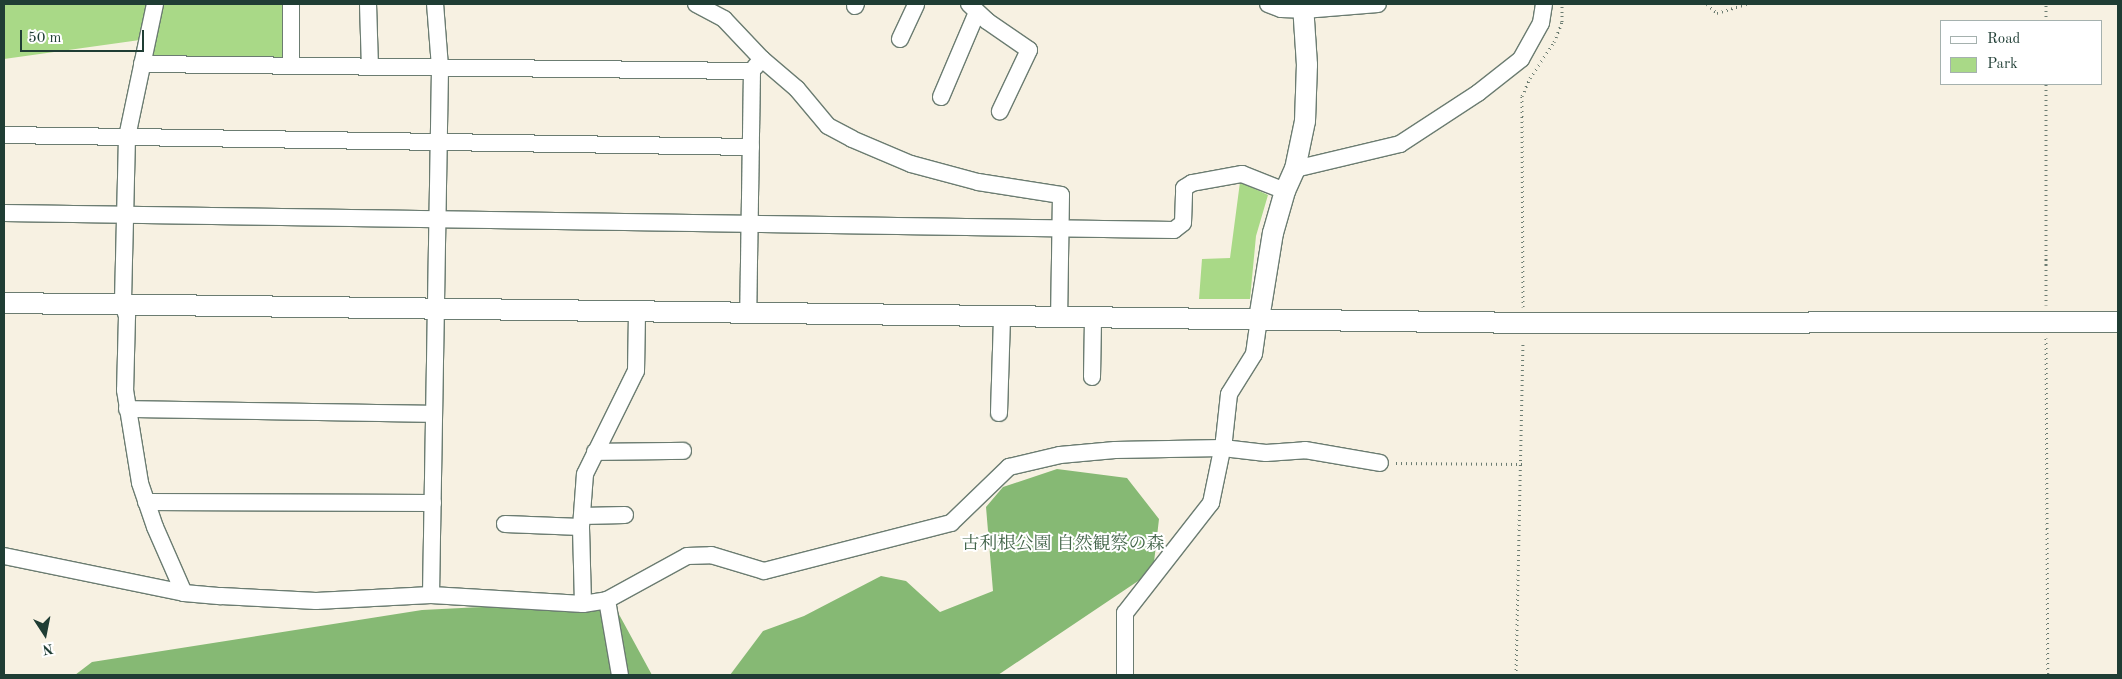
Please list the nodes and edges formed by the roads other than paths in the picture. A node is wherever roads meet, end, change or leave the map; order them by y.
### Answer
1 (155, 4) edge
2 (291, 4) edge
3 (368, 4) edge
4 (435, 4) edge
5 (696, 4) edge
6 (916, 4) edge
7 (1268, 4) edge
8 (1378, 4) edge
9 (1544, 4) edge
10 (1303, 7) edge
11 (973, 8) edge
12 (900, 39) dead end
13 (142, 64) junction
14 (291, 65) junction
15 (757, 65) junction
16 (370, 66) junction
17 (440, 66) junction
18 (941, 97) dead end
19 (1000, 111) dead end
20 (4, 135) edge
21 (127, 137) junction
22 (439, 143) junction
23 (751, 146) junction
24 (1295, 169) junction
25 (1285, 191) junction
26 (4, 213) edge
27 (124, 215) junction
28 (437, 220) junction
29 (750, 223) junction
30 (1061, 229) junction
31 (4, 303) edge
32 (123, 305) junction
33 (435, 309) junction
34 (637, 311) junction
35 (748, 313) junction
36 (1002, 316) junction
37 (1060, 317) junction
38 (1093, 317) junction
39 (1259, 320) junction
40 (2118, 322) edge
41 (1092, 377) dead end
42 (127, 409) junction
43 (999, 413) dead end
44 (433, 414) junction
45 (1222, 448) junction
46 (683, 451) dead end
47 (595, 452) junction
48 (1380, 463) road end
49 (146, 502) junction
50 (433, 503) junction
51 (625, 515) dead end
52 (582, 522) junction
53 (505, 524) dead end
54 (4, 556) edge
55 (184, 593) junction
56 (431, 595) junction
57 (607, 600) junction
58 (583, 604) junction
59 (620, 675) edge
60 (1125, 675) edge

1 - 13 street
2 - 14 street
3 - 16 street
4 - 17 street
5 - 15 street
6 - 12 street
7 - 10 street
8 - 10 street
9 - 24 street
10 - 24 street
11 - 18 street
11 - 19 street
13 - 14 street
13 - 21 street
14 - 16 street
15 - 17 street
15 - 23 street
15 - 30 street
16 - 17 street
17 - 22 street
20 - 21 street
21 - 22 street
21 - 27 street
22 - 23 street
22 - 28 street
23 - 29 street
24 - 25 street
25 - 30 street
25 - 39 street
26 - 27 street
27 - 28 street
27 - 32 street
28 - 29 street
28 - 33 street
29 - 30 street
29 - 35 street
30 - 37 street
31 - 32 street
32 - 33 street
32 - 42 street
33 - 34 street
33 - 44 street
34 - 35 street
34 - 47 street
35 - 36 street
36 - 37 street
36 - 43 street
37 - 38 street
38 - 39 street
38 - 41 street
39 - 40 street
39 - 45 street
42 - 44 street
42 - 49 street
44 - 50 street
45 - 48 street
45 - 57 street
45 - 60 street
46 - 47 street
47 - 52 street
49 - 50 street
49 - 55 street
50 - 56 street
51 - 52 street
52 - 53 street
52 - 58 street
54 - 55 street
55 - 56 street
56 - 58 street
57 - 58 street
57 - 59 street

